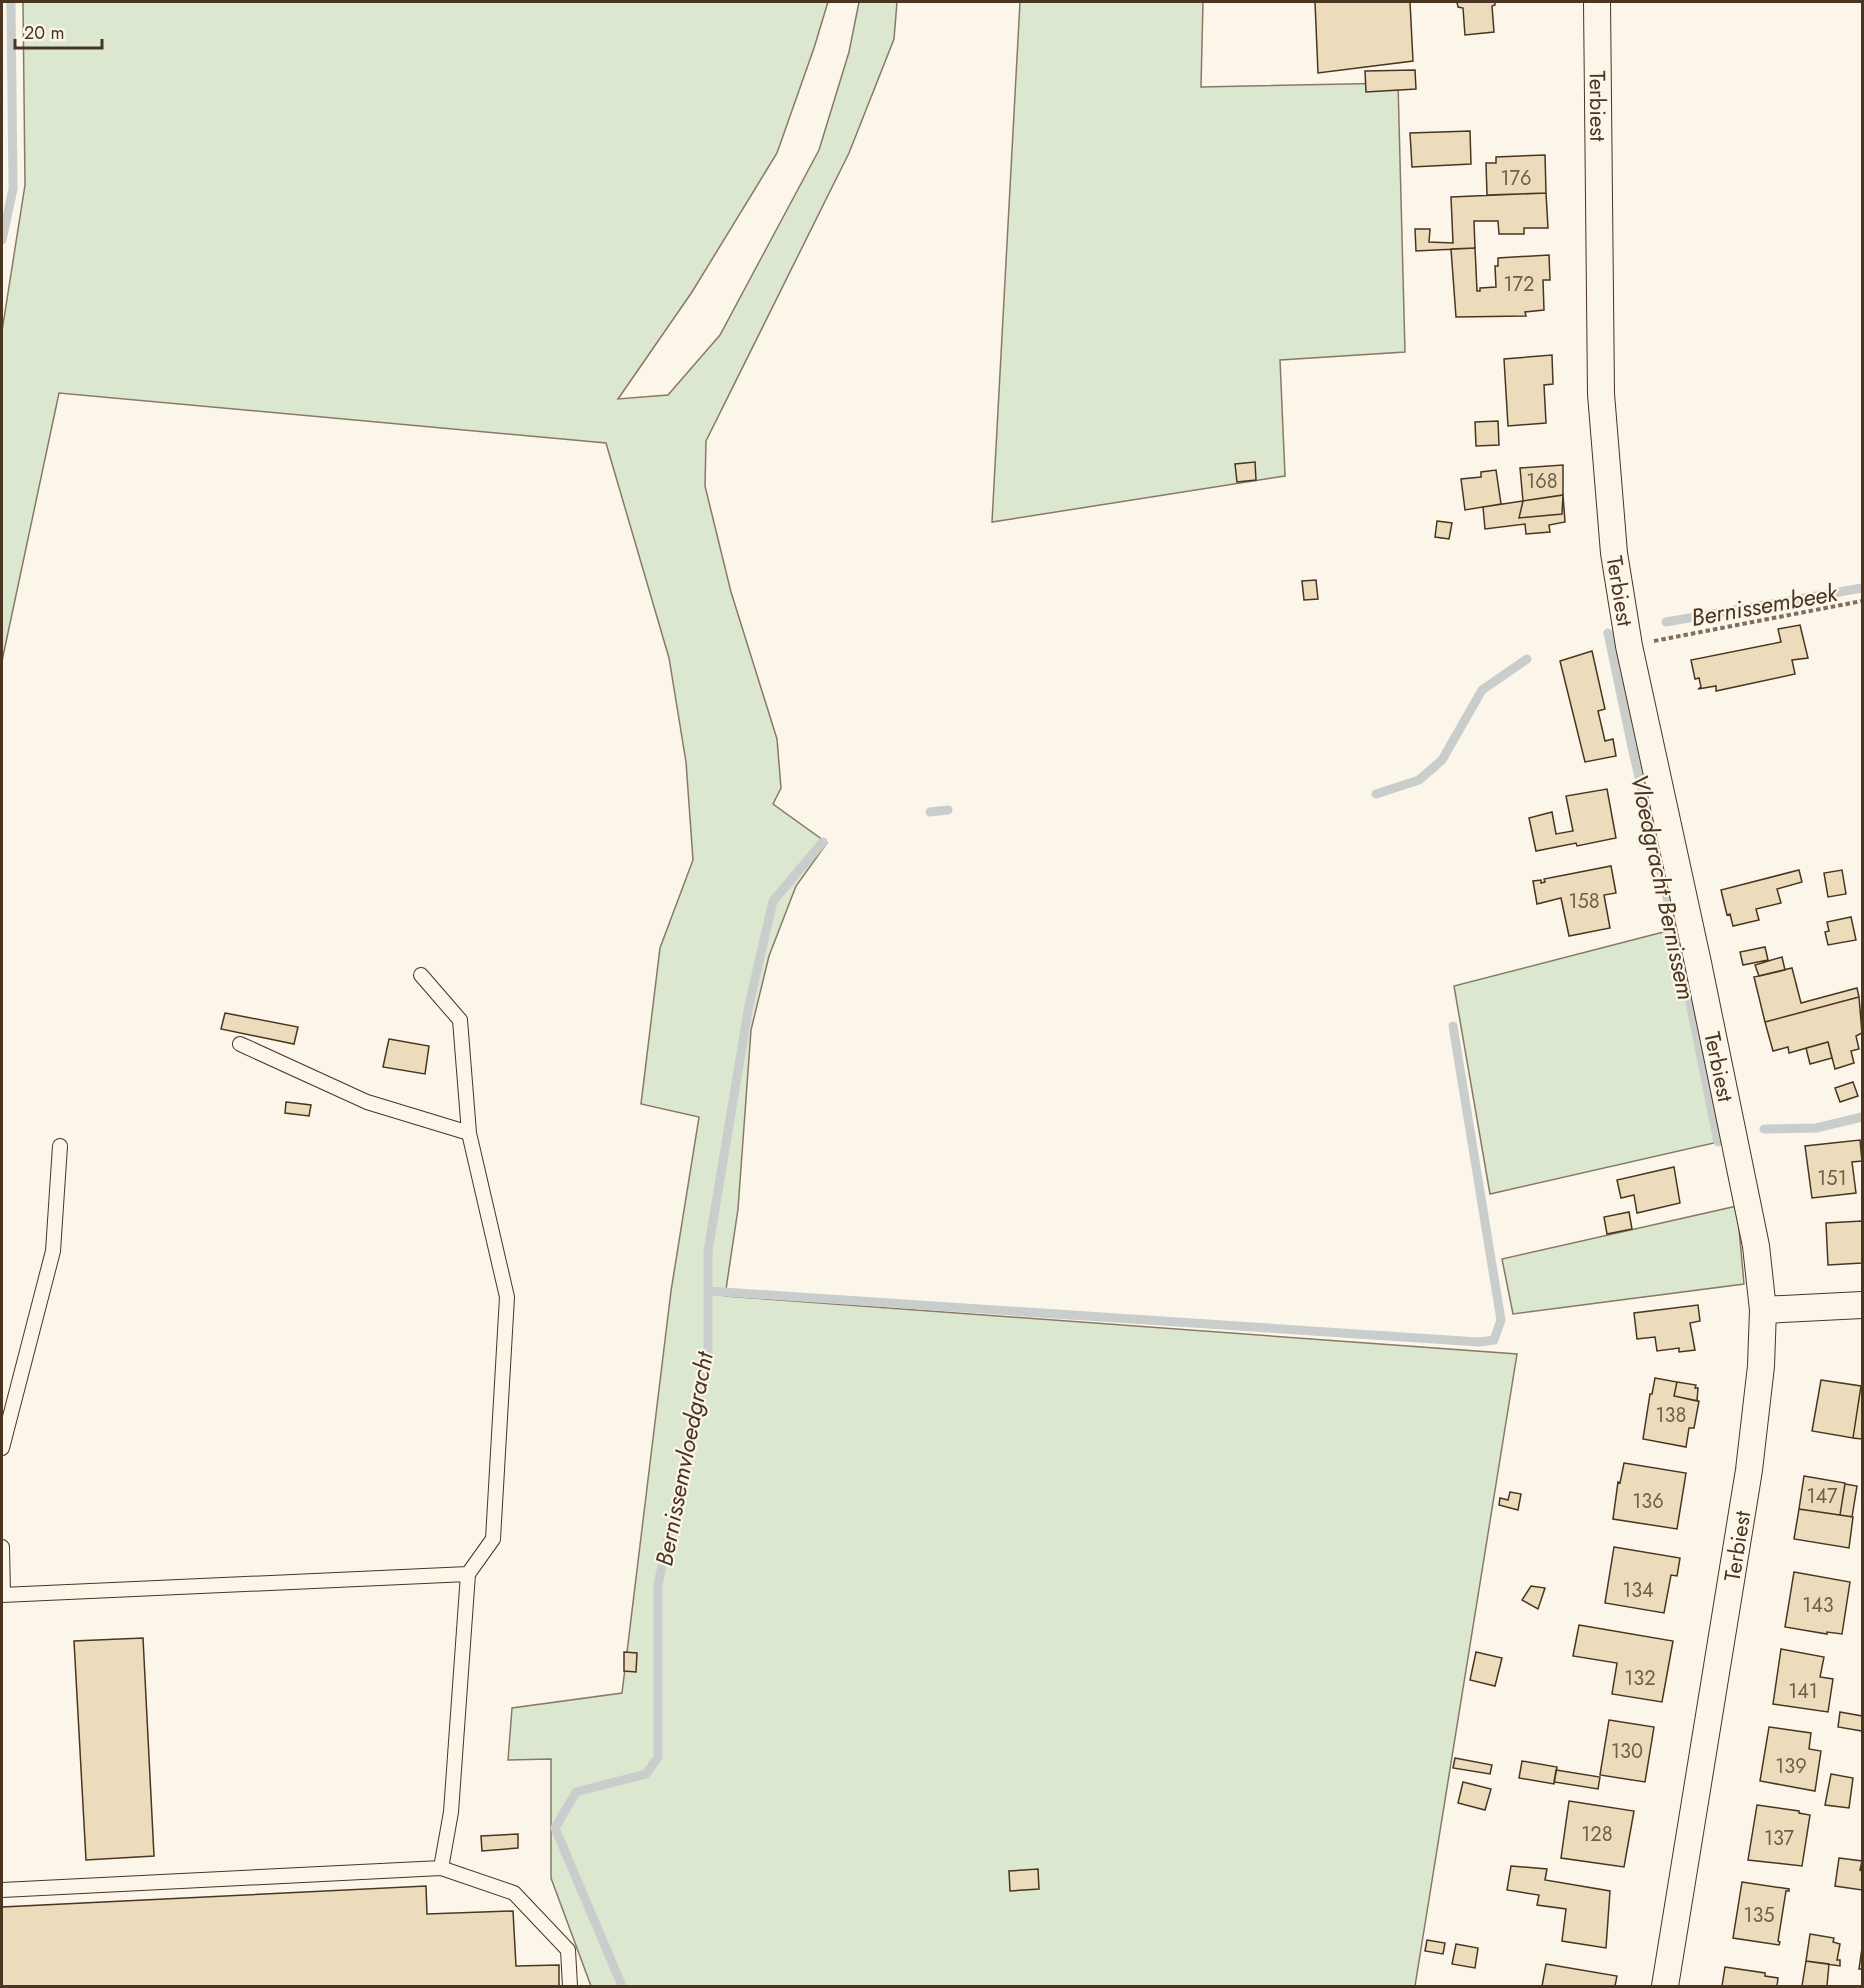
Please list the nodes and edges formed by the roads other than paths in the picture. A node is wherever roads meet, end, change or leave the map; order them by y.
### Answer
1 (1597, 2) edge
2 (421, 975) dead end
3 (240, 1044) dead end
4 (469, 1133) junction
5 (60, 1146) dead end
6 (1863, 1305) edge
7 (1763, 1310) junction
8 (2, 1448) edge
9 (2, 1547) edge
10 (468, 1574) junction
11 (2, 1595) edge
12 (441, 1868) junction
13 (2, 1890) edge
14 (570, 1986) edge
15 (1665, 1986) edge

1 - 7 street, Terbiest
2 - 4 lane
3 - 4 lane
4 - 10 lane
5 - 8 lane
6 - 7 street
7 - 15 street, Terbiest
9 - 11 lane
10 - 11 lane
10 - 12 lane
12 - 13 lane
12 - 14 lane

